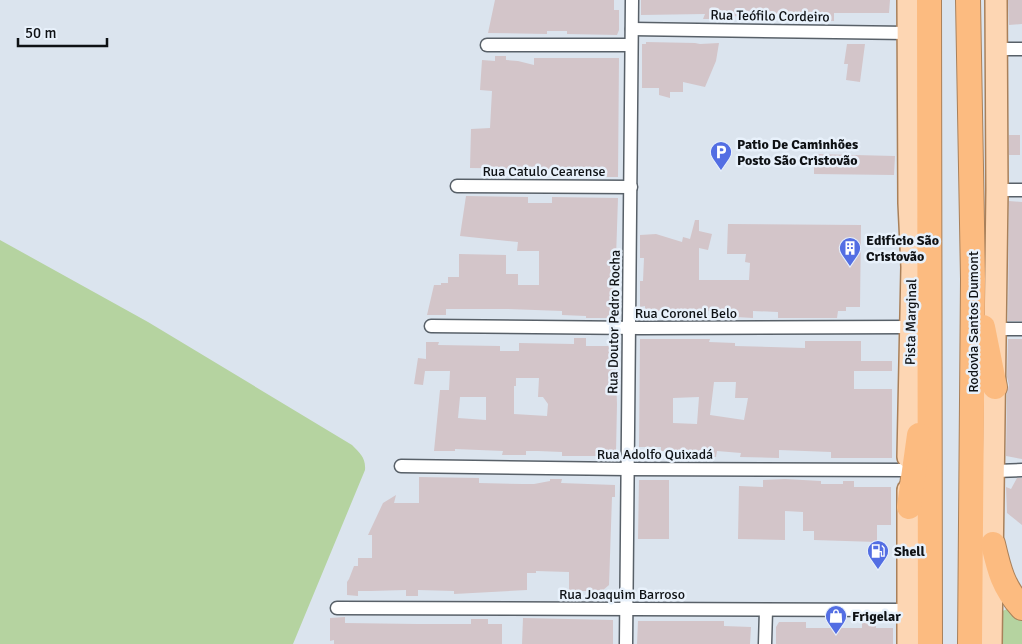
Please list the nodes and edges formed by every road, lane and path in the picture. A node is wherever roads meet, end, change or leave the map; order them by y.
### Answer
1 (632, 0) edge
2 (908, 0) edge
3 (929, 0) edge
4 (968, 0) edge
5 (996, 0) edge
6 (632, 29) junction
7 (908, 33) junction
8 (487, 45) dead end
9 (632, 45) junction
10 (997, 48) junction
11 (1022, 49) edge
12 (457, 186) dead end
13 (631, 187) junction
14 (997, 190) junction
15 (1022, 190) edge
16 (973, 279) junction
17 (431, 326) dead end
18 (911, 327) junction
19 (629, 328) junction
20 (995, 329) junction
21 (1022, 329) edge
22 (931, 356) junction
23 (995, 387) junction
24 (401, 466) dead end
25 (628, 469) junction
26 (908, 470) junction
27 (1022, 470) edge
28 (995, 471) junction
29 (909, 508) junction
30 (993, 544) junction
31 (337, 608) dead end
32 (1022, 608) edge
33 (627, 609) junction
34 (766, 610) junction
35 (907, 610) junction
36 (626, 644) edge
37 (765, 644) edge
38 (908, 644) edge
39 (930, 644) edge
40 (970, 644) edge
41 (991, 644) edge

1 - 6 street, Rua Doutor Pedro Rocha
2 - 7 main road, Pista Marginal
3 - 22 highway
4 - 16 highway, Rodovia Santos Dumont
5 - 10 main road
6 - 7 street, Rua Teófilo Cordeiro
6 - 9 street, Rua Doutor Pedro Rocha
7 - 18 main road, Pista Marginal
8 - 9 street
9 - 13 street, Rua Doutor Pedro Rocha
10 - 11 street
10 - 14 main road
12 - 13 street, Rua Catulo Cearense
13 - 19 street, Rua Doutor Pedro Rocha
14 - 15 street
14 - 20 main road
16 - 23 highway
16 - 40 highway, Rodovia Santos Dumont
17 - 19 street, Rua Coronel Belo
18 - 19 street, Rua Coronel Belo
18 - 26 main road, Pista Marginal
19 - 25 street, Rua Doutor Pedro Rocha
20 - 21 street
20 - 23 main road
22 - 29 highway
22 - 39 highway
23 - 28 main road
24 - 25 street, Rua Adolfo Quixadá
25 - 26 street, Rua Adolfo Quixadá
25 - 33 street, Rua Doutor Pedro Rocha
26 - 29 main road, Pista Marginal
27 - 28 street
28 - 30 main road
29 - 35 main road, Pista Marginal
30 - 32 highway
30 - 41 main road
31 - 33 street, Rua Joaquim Barroso
33 - 34 street, Rua Joaquim Barroso
33 - 36 street, Rua Doutor Pedro Rocha
34 - 35 street, Rua Joaquim Barroso
34 - 37 street
35 - 38 main road, Pista Marginal

